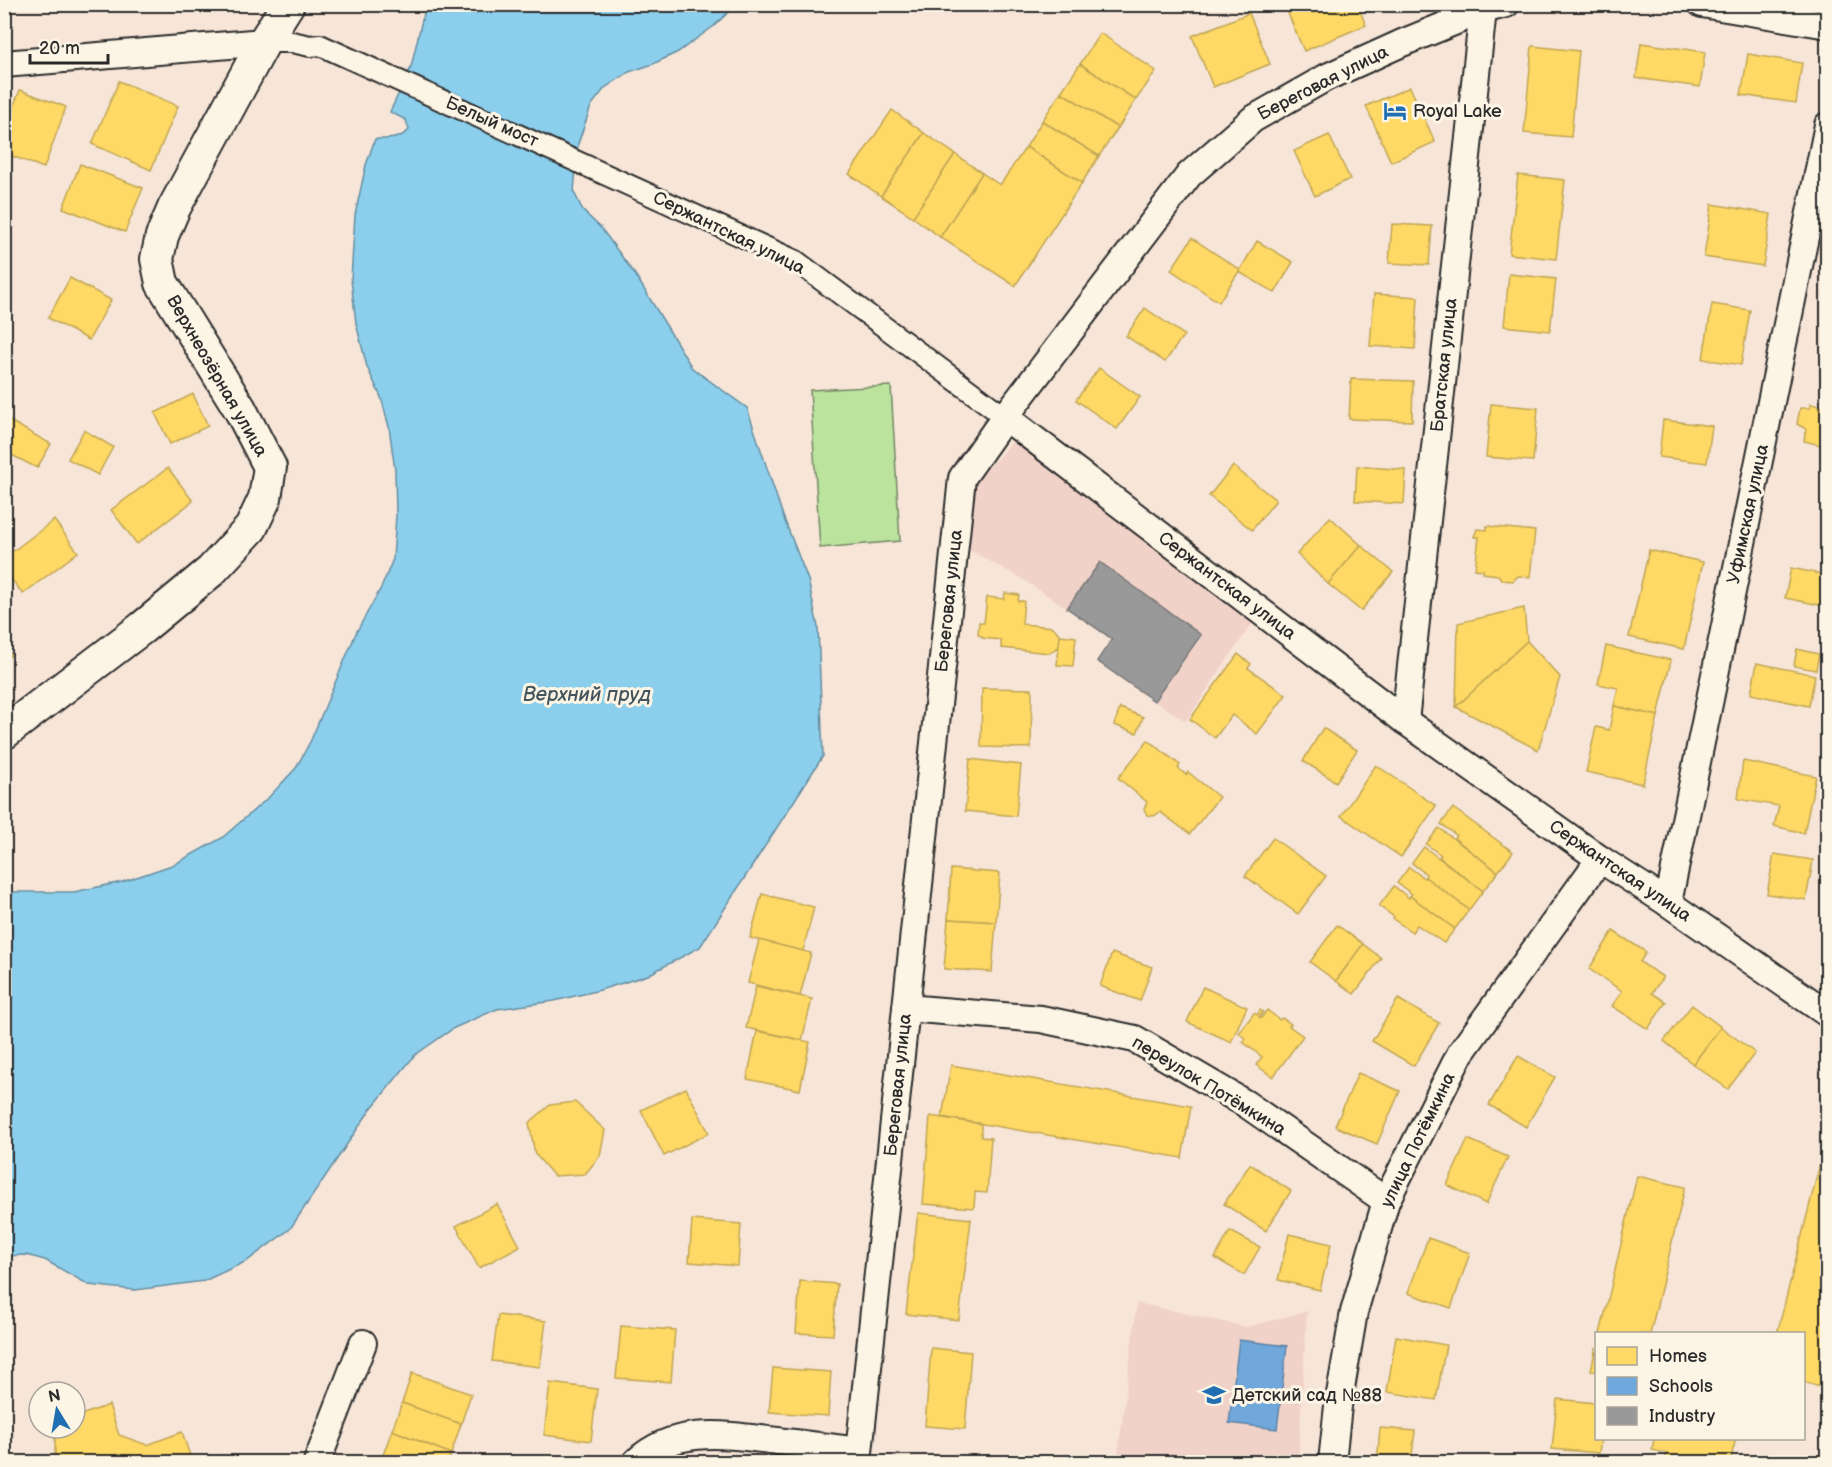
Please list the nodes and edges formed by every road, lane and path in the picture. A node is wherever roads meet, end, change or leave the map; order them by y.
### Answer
1 (288, 4) edge
2 (1702, 4) edge
3 (1494, 7) edge
4 (1827, 25) edge
5 (264, 42) junction
6 (4, 64) edge
7 (1827, 125) edge
8 (617, 179) joint
9 (1005, 417) junction
10 (1405, 721) junction
11 (4, 733) edge
12 (1600, 859) junction
13 (1668, 903) junction
14 (906, 1008) junction
15 (1827, 1014) edge
16 (1386, 1201) junction
17 (363, 1343) dead end
18 (859, 1457) edge
19 (317, 1462) edge
20 (636, 1462) edge
21 (1332, 1462) edge

1 - 5 street, Верхнеозёрная улица
2 - 4 street
3 - 9 street, Береговая улица
3 - 10 street, Братская улица
5 - 6 street
5 - 8 street, Белый мост
5 - 11 street, Верхнеозёрная улица
7 - 13 street, Уфимская улица
8 - 9 street, Сержантская улица
9 - 10 street, Сержантская улица
9 - 14 street, Береговая улица
10 - 12 street, Сержантская улица
12 - 13 street, Сержантская улица
12 - 16 street, улица Потёмкина
13 - 15 street, Сержантская улица
14 - 16 street, переулок Потёмкина
14 - 18 street, Береговая улица
16 - 21 street, улица Потёмкина
17 - 19 street
18 - 20 street

